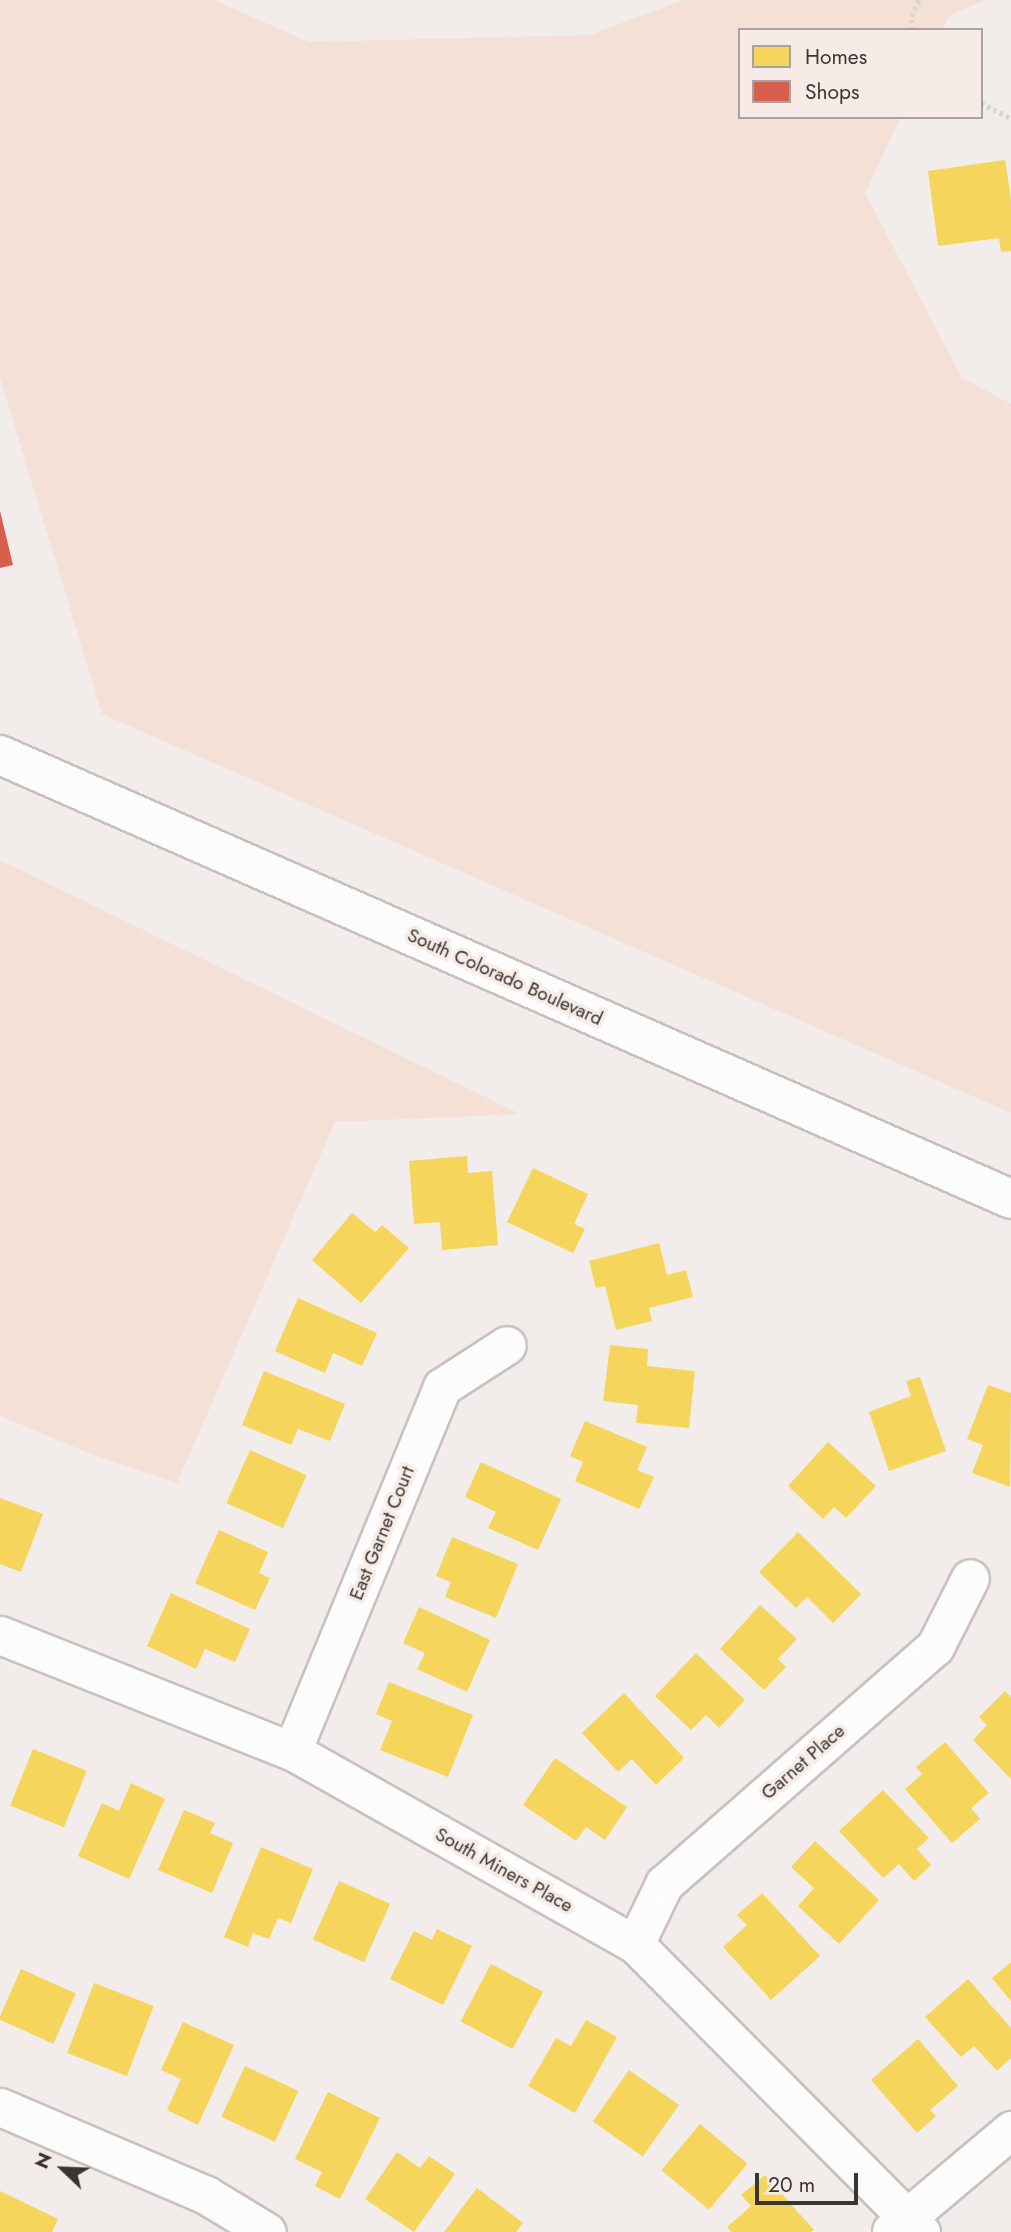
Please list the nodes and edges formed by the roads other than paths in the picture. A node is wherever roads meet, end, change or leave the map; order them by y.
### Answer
1 (0, 755) edge
2 (1011, 1199) edge
3 (507, 1345) dead end
4 (970, 1578) dead end
5 (0, 1635) edge
6 (292, 1751) junction
7 (635, 1944) junction
8 (0, 2107) edge
9 (1011, 2130) edge
10 (907, 2227) edge
11 (267, 2232) edge

1 - 2 main road, South Colorado Boulevard
3 - 6 street, East Garnet Court
4 - 7 street, Garnet Place
5 - 6 street, South Miners Place
6 - 7 street, South Miners Place
7 - 10 street, South Miners Place
8 - 11 street
9 - 10 street

